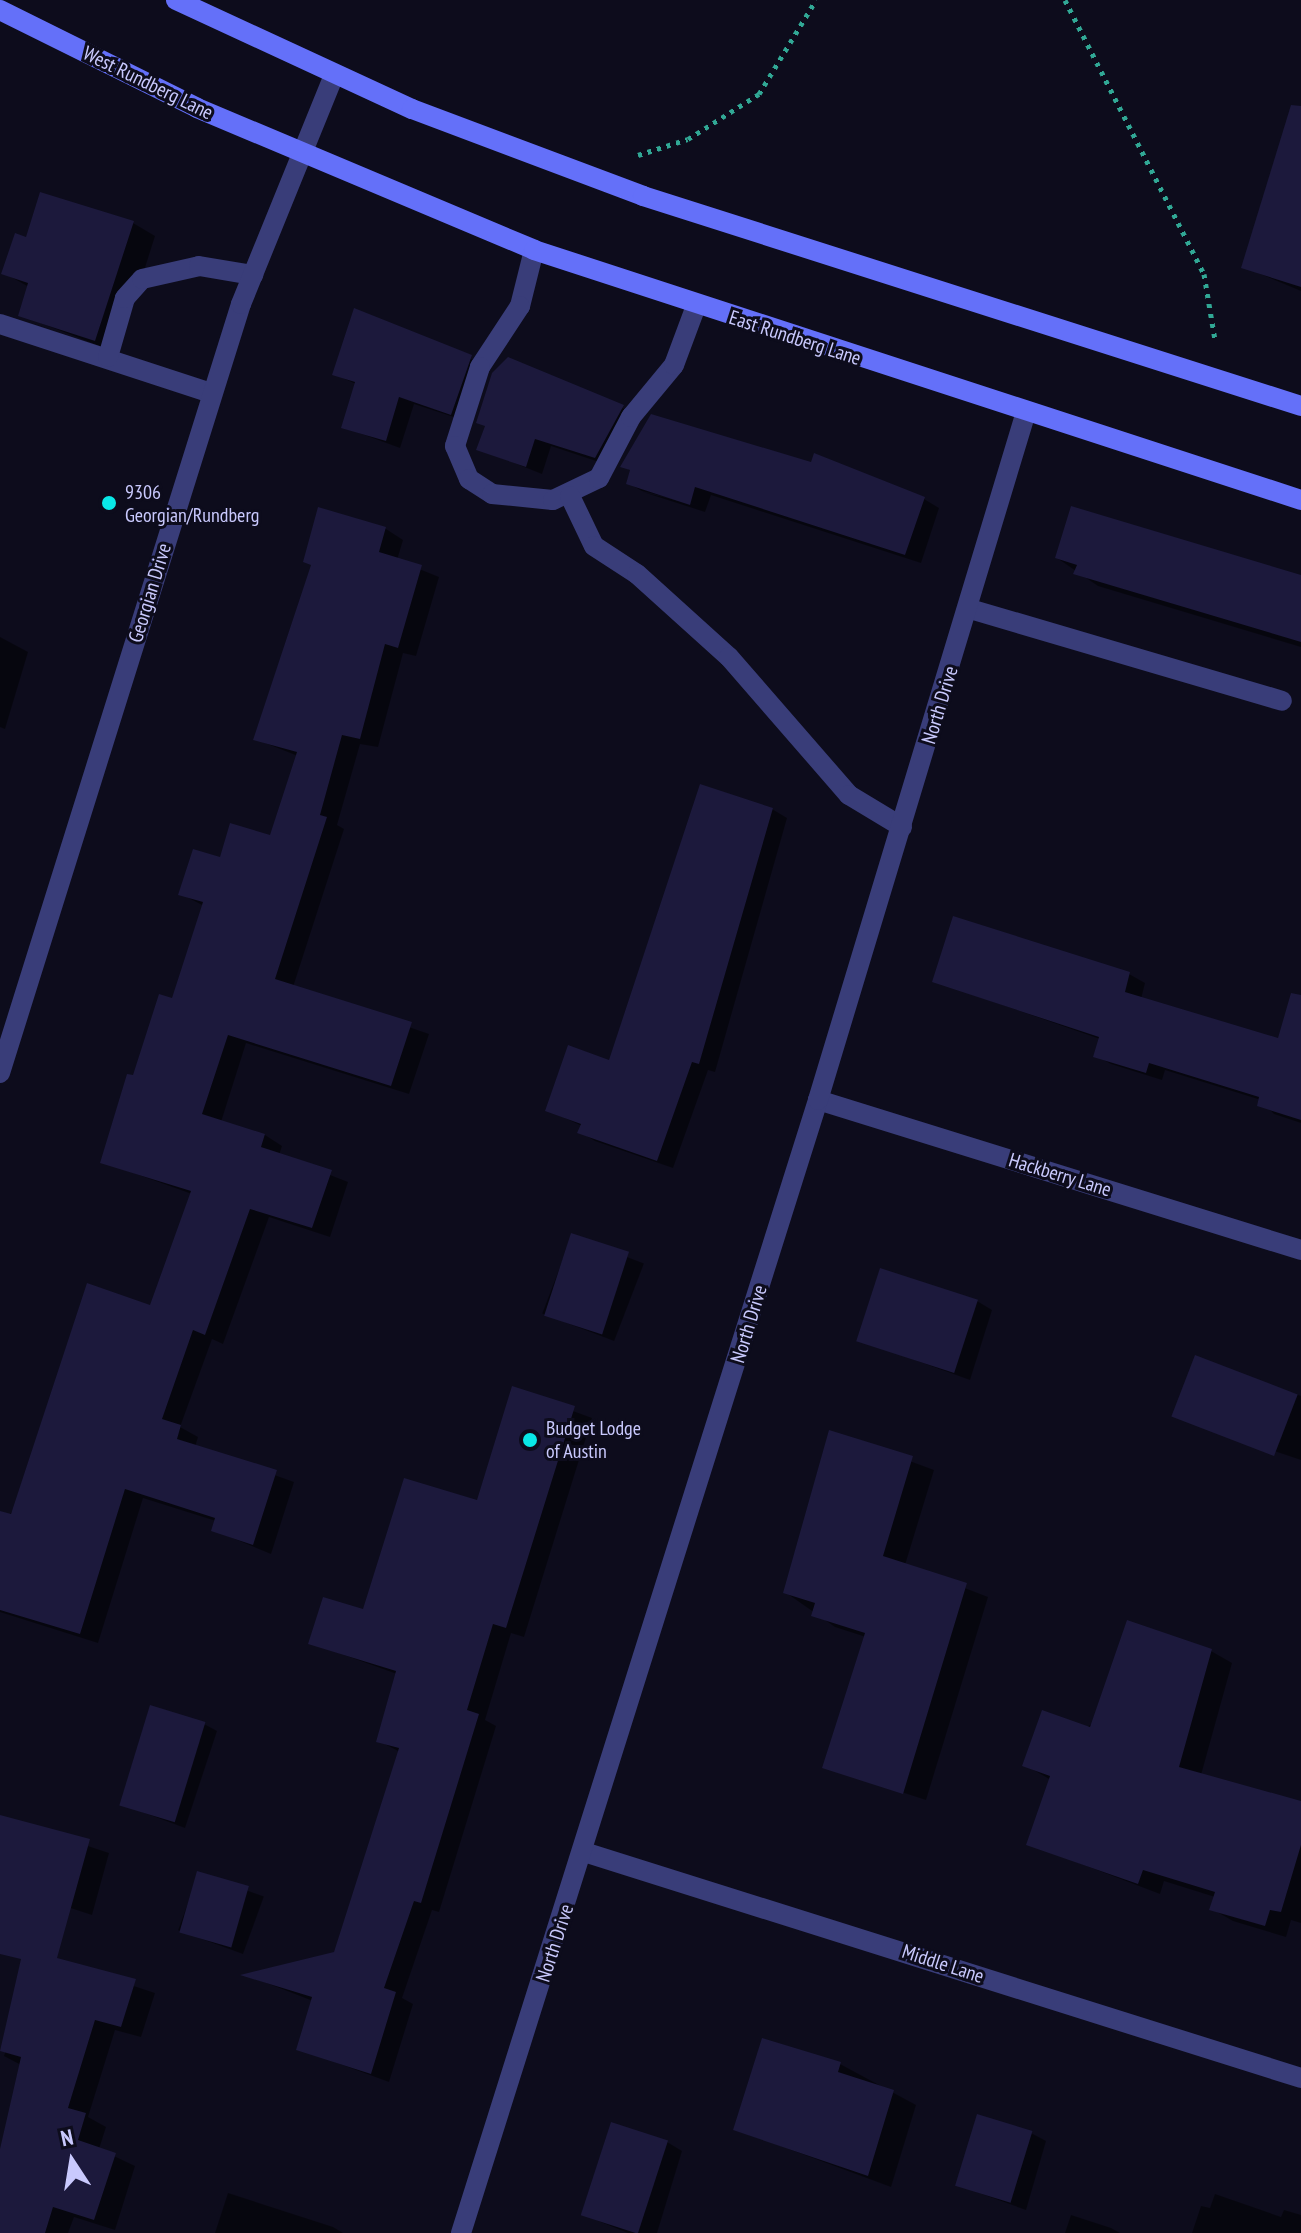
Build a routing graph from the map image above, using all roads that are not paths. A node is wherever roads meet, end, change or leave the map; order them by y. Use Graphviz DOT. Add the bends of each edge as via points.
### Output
graph roads {
  1 [pos="176,0"];
  2 [pos="1,16"];
  3 [pos="334,75"];
  4 [pos="299,149"];
  5 [pos="534,250"];
  6 [pos="253,275"];
  7 [pos="696,306"];
  8 [pos="0,324"];
  9 [pos="108,357"];
  10 [pos="211,393"];
  11 [pos="1301,406"];
  12 [pos="1026,412"];
  13 [pos="570,496"];
  14 [pos="1301,500"];
  15 [pos="970,609"];
  16 [pos="1282,701"];
  17 [pos="902,827"];
  18 [pos="0,1073"];
  19 [pos="818,1100"];
  20 [pos="1301,1250"];
  21 [pos="584,1852"];
  22 [pos="1301,2078"];
  23 [pos="461,2233"];
  1 -- 3 [label="main road"];
  2 -- 4 [label="main road, West Rundberg Lane" via="197,108"];
  3 -- 4 [label="street, Georgian Drive"];
  3 -- 11 [label="main road" via="746,233"];
  4 -- 5 [label="main road, East Rundberg Lane"];
  4 -- 6 [label="street, Georgian Drive"];
  5 -- 7 [label="main road, East Rundberg Lane"];
  5 -- 13 [label="street" via="520,306 480,367 455,446 458,462 483,491 530,500"];
  6 -- 9 [label="street" via="199,266 142,279 125,298"];
  6 -- 10 [label="street, Georgian Drive"];
  7 -- 12 [label="main road, East Rundberg Lane"];
  7 -- 13 [label="street" via="683,349 631,417 613,461"];
  8 -- 9 [label="street"];
  9 -- 10 [label="street"];
  10 -- 18 [label="street, Georgian Drive"];
  12 -- 14 [label="main road, East Rundberg Lane"];
  12 -- 15 [label="street, North Drive"];
  13 -- 17 [label="street" via="594,546 637,574 729,657 849,795"];
  15 -- 16 [label="street"];
  15 -- 17 [label="street, North Drive"];
  17 -- 19 [label="street, North Drive"];
  19 -- 20 [label="street, Hackberry Lane"];
  19 -- 21 [label="street, North Drive"];
  21 -- 22 [label="street, Middle Lane"];
  21 -- 23 [label="street, North Drive"];
}
